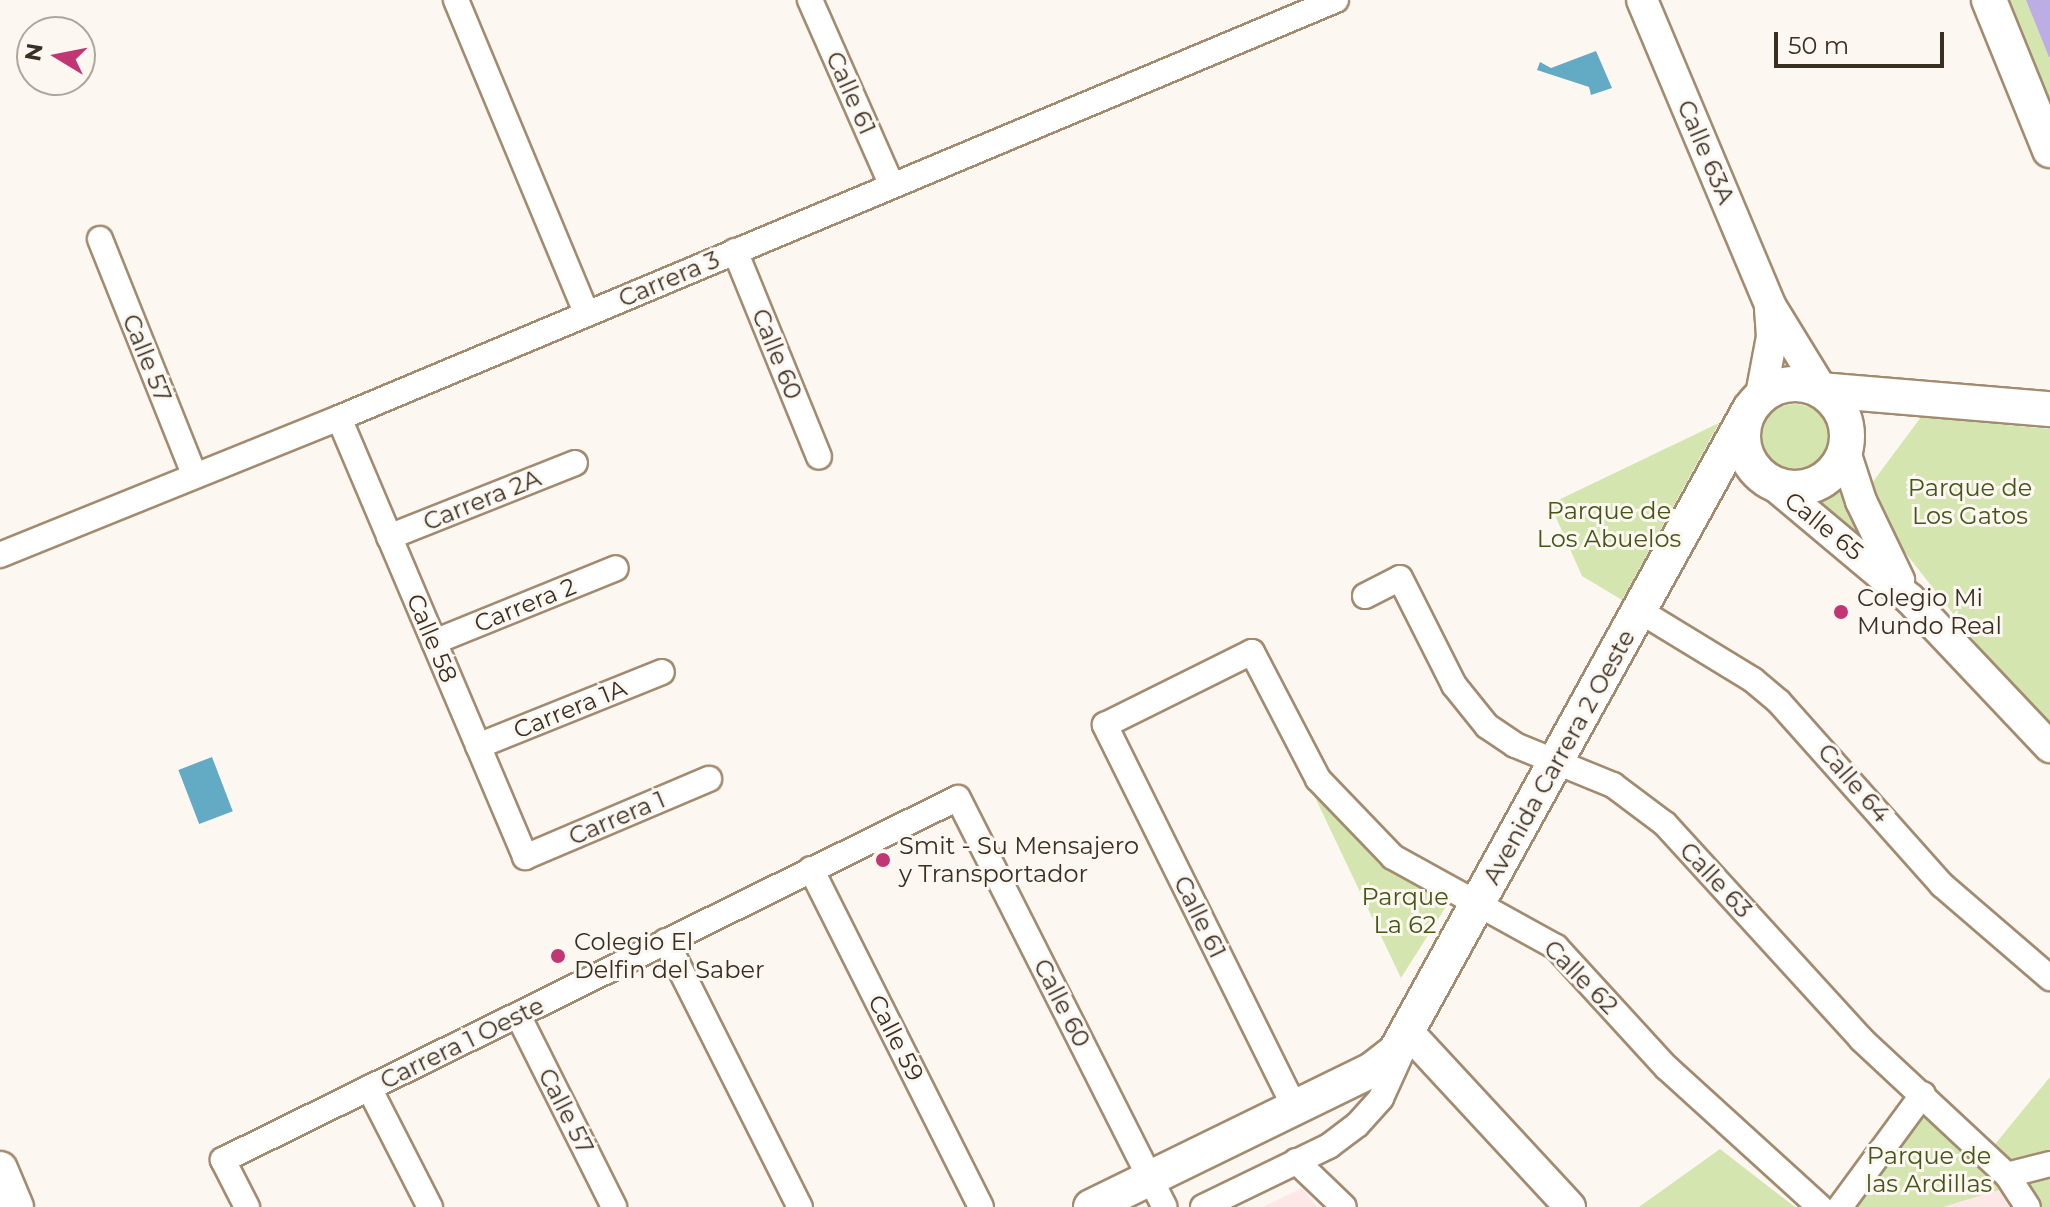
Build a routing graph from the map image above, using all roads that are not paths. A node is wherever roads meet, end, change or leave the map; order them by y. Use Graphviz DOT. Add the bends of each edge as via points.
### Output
graph roads {
  1 [pos="456,0"];
  2 [pos="810,0"];
  3 [pos="1336,0"];
  4 [pos="1642,0"];
  5 [pos="1989,0"];
  6 [pos="1279,11"];
  7 [pos="2050,150"];
  8 [pos="892,186"];
  9 [pos="100,239"];
  10 [pos="735,251"];
  11 [pos="1770,305"];
  12 [pos="587,314"];
  13 [pos="1822,390"];
  14 [pos="1917,398"];
  15 [pos="1756,402"];
  16 [pos="2050,409"];
  17 [pos="339,418"];
  18 [pos="1847,443"];
  19 [pos="819,457"];
  20 [pos="575,463"];
  21 [pos="195,476"];
  22 [pos="1766,480"];
  23 [pos="1710,482"];
  24 [pos="389,537"];
  25 [pos="0,555"];
  26 [pos="616,568"];
  27 [pos="1365,596"];
  28 [pos="1910,599"];
  29 [pos="1640,611"];
  30 [pos="434,642"];
  31 [pos="1252,652"];
  32 [pos="662,672"];
  33 [pos="478,746"];
  34 [pos="2050,747"];
  35 [pos="1557,761"];
  36 [pos="709,779"];
  37 [pos="958,798"];
  38 [pos="525,857"];
  39 [pos="811,869"];
  40 [pos="1480,903"];
  41 [pos="666,941"];
  42 [pos="2050,978"];
  43 [pos="518,1015"];
  44 [pos="1409,1033"];
  45 [pos="369,1088"];
  46 [pos="1923,1094"];
  47 [pos="1295,1108"];
  48 [pos="1296,1161"];
  49 [pos="2050,1164"];
  50 [pos="0,1169"];
  51 [pos="2007,1175"];
  52 [pos="1158,1193"];
  53 [pos="16,1207"];
  54 [pos="247,1207"];
  55 [pos="430,1207"];
  56 [pos="614,1207"];
  57 [pos="800,1207"];
  58 [pos="981,1207"];
  59 [pos="1091,1207"];
  60 [pos="1203,1207"];
  61 [pos="1344,1207"];
  62 [pos="1570,1207"];
  63 [pos="1820,1207"];
  64 [pos="1840,1207"];
  65 [pos="2028,1207"];
  1 -- 12 [label="street"];
  2 -- 8 [label="street, Calle 61"];
  3 -- 6 [label="street, Carrera 3"];
  4 -- 11 [label="street, Calle 63A"];
  5 -- 7 [label="main road"];
  6 -- 8 [label="street, Carrera 3"];
  8 -- 10 [label="street, Carrera 3"];
  9 -- 21 [label="street, Calle 57"];
  10 -- 12 [label="street, Carrera 3"];
  10 -- 19 [label="street, Calle 60"];
  11 -- 13 [label="street, Calle 63A"];
  11 -- 15 [label="street, Calle 63A" via="1772,337"];
  12 -- 17 [label="street, Carrera 3"];
  13 -- 14 [label="main road"];
  13 -- 15 [label="main road" via="1791,383"];
  13 -- 18 [label="main road" via="1845,417"];
  14 -- 16 [label="main road"];
  14 -- 18 [label="main road" via="1874,413"];
  15 -- 22 [label="main road" via="1743,443"];
  15 -- 23 [label="main road, Avenida Carrera 2 Oeste"];
  17 -- 21 [label="street, Carrera 3"];
  17 -- 24 [label="street, Calle 58"];
  18 -- 22 [label="main road" via="1837,468 1808,487"];
  18 -- 28 [label="street, Calle 65" via="1861,501"];
  20 -- 24 [label="street, Carrera 2A"];
  21 -- 25 [label="street, Carrera 3"];
  22 -- 23 [label="main road"];
  22 -- 28 [label="street, Calle 65"];
  23 -- 29 [label="main road, Avenida Carrera 2 Oeste"];
  24 -- 30 [label="street, Calle 58"];
  26 -- 30 [label="street, Carrera 2"];
  27 -- 35 [label="street, Calle 63" via="1400,578 1467,704 1515,745"];
  28 -- 34 [label="street, Calle 65"];
  29 -- 35 [label="main road, Avenida Carrera 2 Oeste"];
  29 -- 42 [label="street, Calle 64" via="1753,680 1779,702 1942,885"];
  30 -- 33 [label="street, Calle 58"];
  31 -- 40 [label="street, Calle 62" via="1318,779 1402,864"];
  31 -- 47 [label="street, Calle 61" via="1105,725"];
  32 -- 33 [label="street, Carrera 1A"];
  33 -- 38 [label="street, Calle 58"];
  35 -- 40 [label="main road, Avenida Carrera 2 Oeste"];
  35 -- 46 [label="street, Calle 63" via="1613,785 1665,824 1861,1039"];
  36 -- 38 [label="street, Carrera 1"];
  37 -- 39 [label="street, Carrera 1 Oeste"];
  37 -- 52 [label="street, Calle 60"];
  39 -- 41 [label="street, Carrera 1 Oeste"];
  39 -- 58 [label="street, Calle 59"];
  40 -- 44 [label="main road, Avenida Carrera 2 Oeste"];
  40 -- 63 [label="street, Calle 62" via="1556,947 1666,1067"];
  41 -- 43 [label="street, Carrera 1 Oeste"];
  41 -- 57 [label="street"];
  43 -- 45 [label="street, Carrera 1 Oeste"];
  43 -- 56 [label="street, Calle 57"];
  44 -- 47 [label="main road, Avenida Carrera 2 Oeste" via="1383,1063"];
  44 -- 48 [label="street, Avenida Carrera 2 Oeste" via="1381,1098 1329,1146"];
  44 -- 62 [label="street"];
  45 -- 54 [label="street, Carrera 1 Oeste" via="223,1160"];
  45 -- 55 [label="street"];
  46 -- 51 [label="street, Calle 63"];
  46 -- 64 [label="street"];
  47 -- 52 [label="main road, Avenida Carrera 2 Oeste"];
  48 -- 60 [label="street, Avenida Carrera 2 Oeste"];
  48 -- 61 [label="street"];
  49 -- 51 [label="street"];
  50 -- 53 [label="main road"];
  51 -- 65 [label="street, Calle 63"];
  52 -- 59 [label="main road, Avenida Carrera 2 Oeste"];
}
